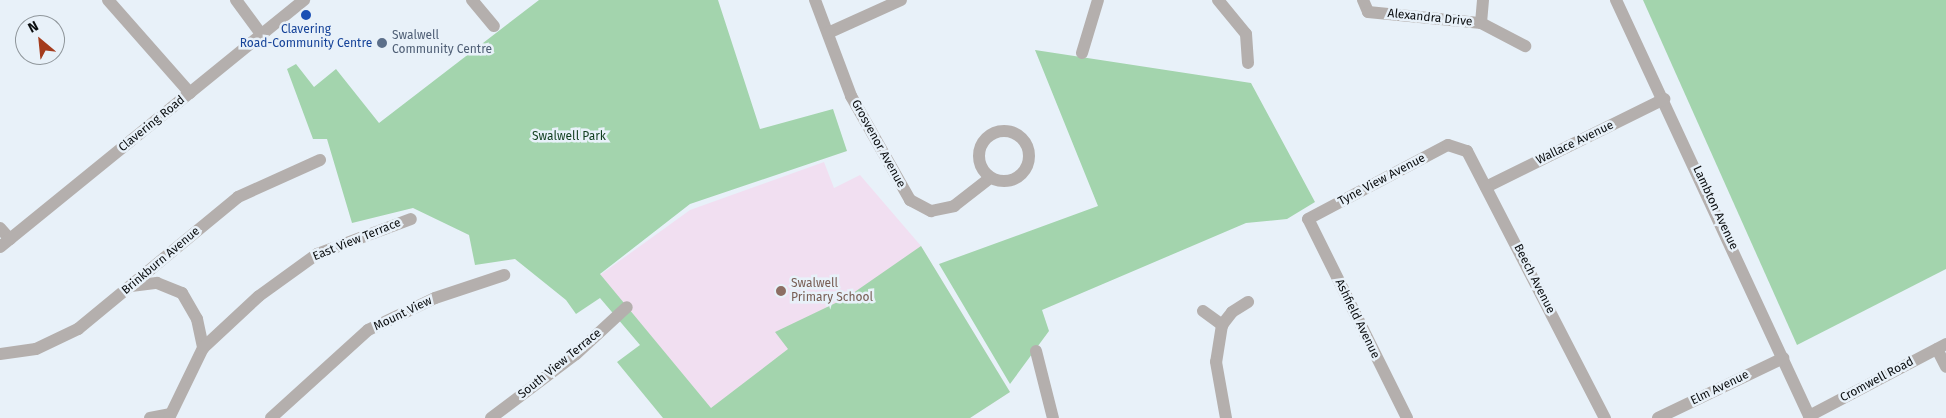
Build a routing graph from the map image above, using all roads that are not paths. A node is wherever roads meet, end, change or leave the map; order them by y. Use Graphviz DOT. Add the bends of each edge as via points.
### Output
graph roads {
  1 [pos="108,0"];
  2 [pos="236,0"];
  3 [pos="304,0"];
  4 [pos="472,0"];
  5 [pos="815,0"];
  6 [pos="901,0"];
  7 [pos="1098,0"];
  8 [pos="1218,0"];
  9 [pos="1362,0"];
  10 [pos="1483,0"];
  11 [pos="1616,0"];
  12 [pos="1481,23"];
  13 [pos="494,26"];
  14 [pos="828,33"];
  15 [pos="261,34"];
  16 [pos="1525,46"];
  17 [pos="1082,53"];
  18 [pos="1248,63"];
  19 [pos="190,93"];
  20 [pos="1664,99"];
  21 [pos="1456,147"];
  22 [pos="320,160"];
  23 [pos="990,178"];
  24 [pos="1486,187"];
  25 [pos="411,219"];
  26 [pos="1308,219"];
  27 [pos="0,228"];
  28 [pos="5,243"];
  29 [pos="504,275"];
  30 [pos="130,286"];
  31 [pos="1248,302"];
  32 [pos="627,307"];
  33 [pos="1203,311"];
  34 [pos="1222,325"];
  35 [pos="1941,346"];
  36 [pos="203,348"];
  37 [pos="1036,351"];
  38 [pos="0,354"];
  39 [pos="1783,358"];
  40 [pos="1946,367"];
  41 [pos="170,416"];
  42 [pos="1809,417"];
  43 [pos="150,418"];
  44 [pos="271,418"];
  45 [pos="491,418"];
  46 [pos="1053,418"];
  47 [pos="1226,418"];
  48 [pos="1407,418"];
  49 [pos="1606,418"];
  50 [pos="1658,418"];
  1 -- 19 [label="street"];
  2 -- 15 [label="street"];
  3 -- 15 [label="street, Clavering Road"];
  4 -- 13 [label="street"];
  5 -- 14 [label="street, Grosvenor Avenue"];
  6 -- 14 [label="street"];
  7 -- 17 [label="street"];
  8 -- 18 [label="street" via="1246,34"];
  9 -- 12 [label="street, Alexandra Drive" via="1368,12"];
  10 -- 12 [label="street, Alexandra Drive"];
  11 -- 20 [label="street, Lambton Avenue"];
  12 -- 16 [label="street"];
  14 -- 23 [label="street, Grosvenor Avenue" via="851,96 910,200 931,211 954,206"];
  15 -- 19 [label="street, Clavering Road"];
  19 -- 28 [label="street, Clavering Road"];
  20 -- 24 [label="street, Wallace Avenue"];
  20 -- 39 [label="street, Lambton Avenue"];
  21 -- 24 [label="street, Beech Avenue" via="1467,151"];
  21 -- 26 [label="street, Tyne View Avenue" via="1448,145"];
  22 -- 30 [label="street, Brinkburn Avenue" via="238,197"];
  23 -- 23 [label="street" via="981,168 978,155 982,142 992,133 1005,130 1018,134 1028,150 1026,170 1016,179 1003,182"];
  24 -- 49 [label="street, Beech Avenue"];
  25 -- 36 [label="street, East View Terrace" via="317,254 259,296"];
  26 -- 48 [label="street, Ashfield Avenue"];
  27 -- 28 [label="street"];
  29 -- 44 [label="street, Mount View" via="436,298 368,330"];
  30 -- 36 [label="street" via="157,283 182,293 197,319"];
  30 -- 38 [label="street, Brinkburn Avenue" via="78,329 36,350"];
  31 -- 34 [label="street" via="1232,312"];
  32 -- 45 [label="street, South View Terrace" via="576,354"];
  33 -- 34 [label="street"];
  34 -- 47 [label="street" via="1216,362"];
  35 -- 40 [label="street"];
  35 -- 42 [label="street, Cromwell Road"];
  36 -- 41 [label="street, East View Terrace"];
  37 -- 46 [label="street"];
  39 -- 42 [label="street, Lambton Avenue"];
  39 -- 50 [label="street, Elm Avenue"];
  41 -- 43 [label="street"];
}
